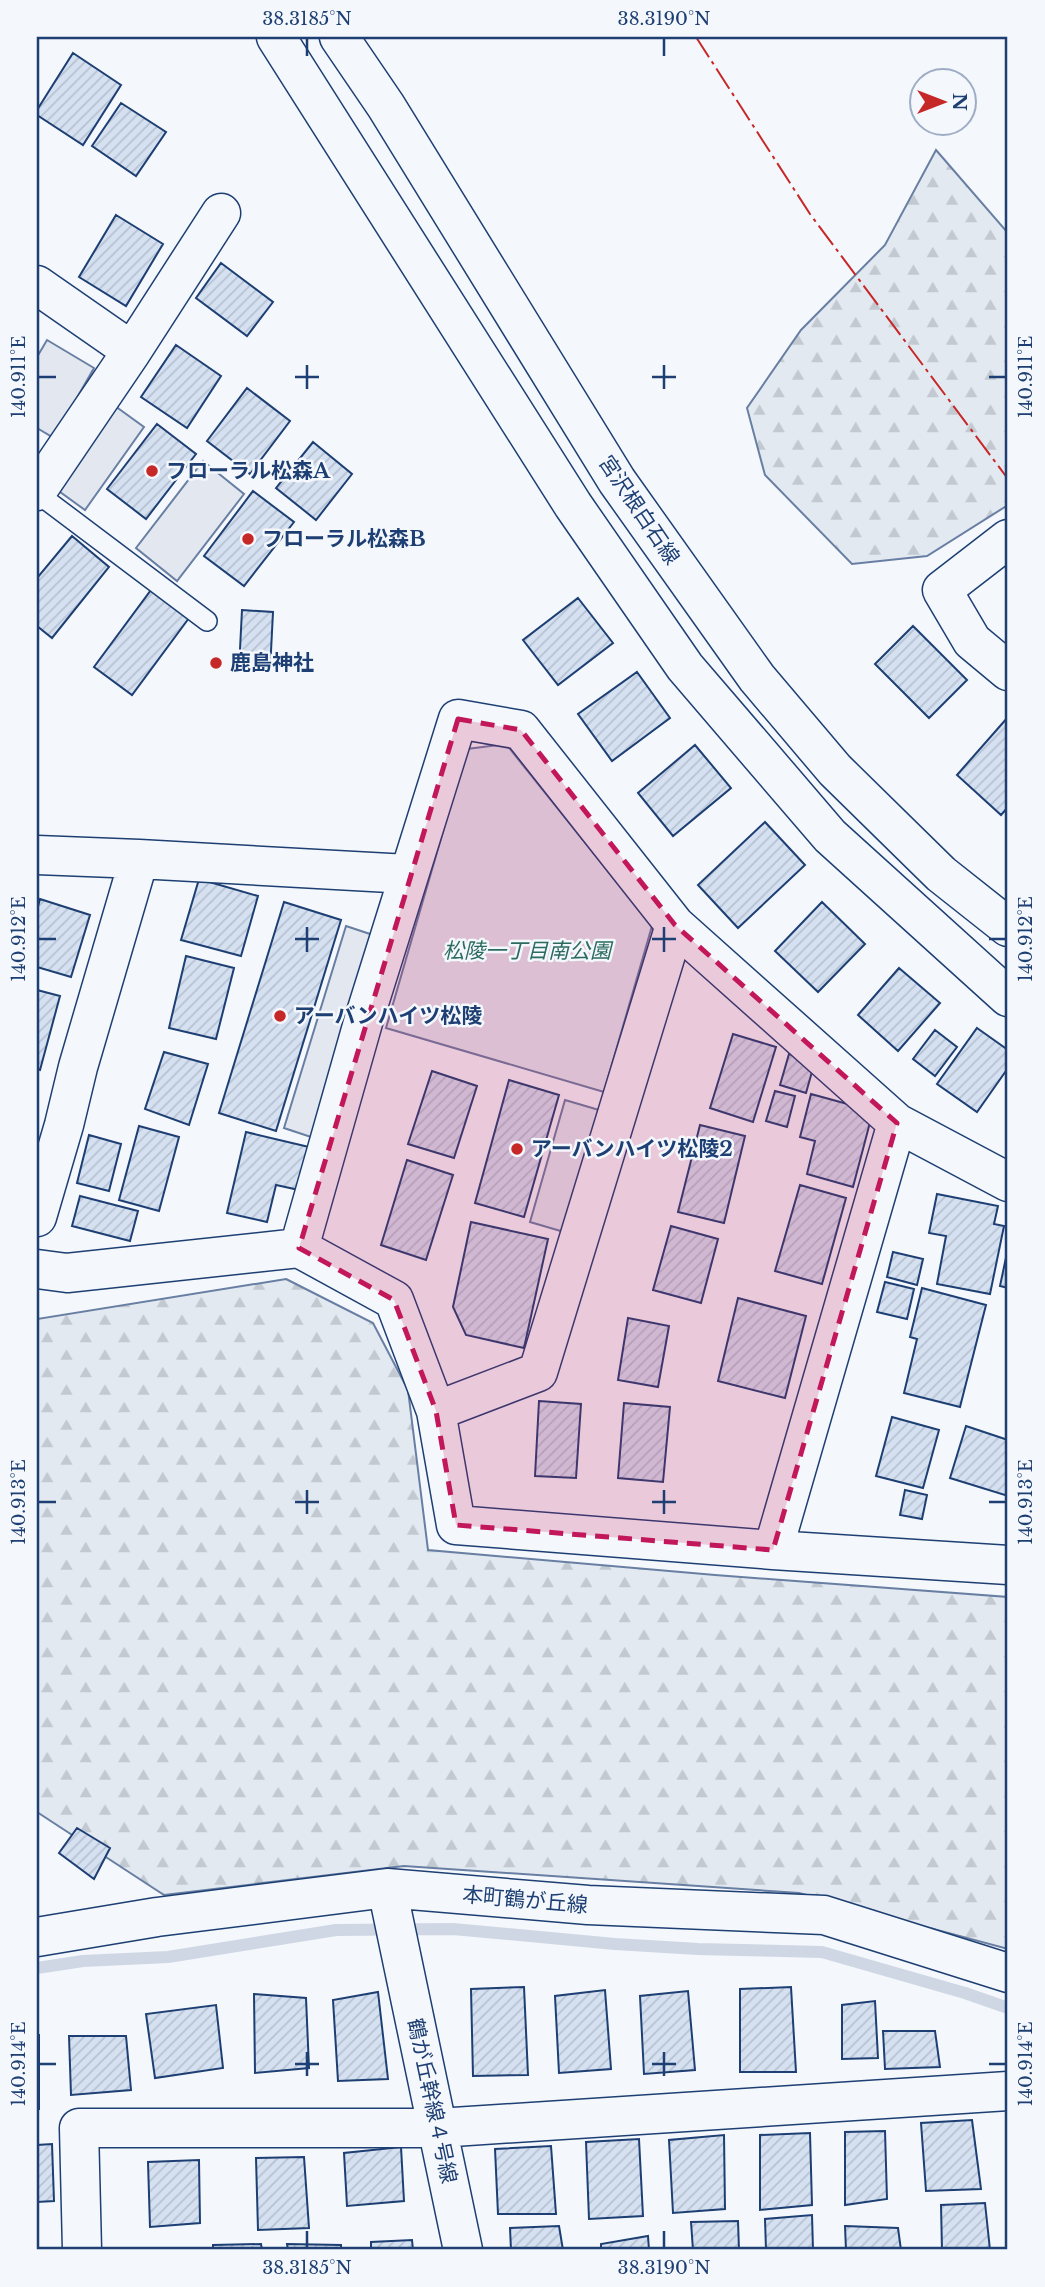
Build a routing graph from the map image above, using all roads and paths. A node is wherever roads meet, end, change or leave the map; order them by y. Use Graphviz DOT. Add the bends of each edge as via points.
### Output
graph roads {
  1 [pos="276,37"];
  2 [pos="339,37"];
  3 [pos="221,213"];
  4 [pos="37,285"];
  5 [pos="132,351"];
  6 [pos="37,492"];
  7 [pos="1008,539"];
  8 [pos="207,621"];
  9 [pos="1008,671"];
  10 [pos="37,855"];
  11 [pos="139,859"];
  12 [pos="408,874"];
  13 [pos="676,925"];
  14 [pos="1008,927"];
  15 [pos="1008,997"];
  16 [pos="898,1123"];
  17 [pos="1008,1182"];
  18 [pos="37,1217"];
  19 [pos="299,1248"];
  20 [pos="37,1269"];
  21 [pos="436,1411"];
  22 [pos="773,1550"];
  23 [pos="1008,1565"];
  24 [pos="389,1899"];
  25 [pos="37,1937"];
  26 [pos="1008,1973"];
  27 [pos="1008,2091"];
  28 [pos="438,2128"];
  29 [pos="82,2250"];
  30 [pos="463,2250"];
  1 -- 15 [label="street" via="573,505 685,667 830,836"];
  2 -- 14 [label="street, 宮沢根白石線" via="617,481 757,678 855,789 941,874"];
  3 -- 5 [label="street"];
  4 -- 5 [label="street"];
  5 -- 6 [label="street"];
  6 -- 8 [label="lane"];
  7 -- 9 [label="street" via="942,590 972,641"];
  10 -- 11 [label="street"];
  11 -- 12 [label="street"];
  11 -- 18 [label="street"];
  12 -- 13 [label="street" via="458,719 521,730"];
  12 -- 19 [label="street"];
  13 -- 16 [label="street"];
  13 -- 21 [label="street" via="538,1372"];
  16 -- 17 [label="street"];
  16 -- 22 [label="street"];
  19 -- 20 [label="street" via="67,1273"];
  19 -- 21 [label="street" via="394,1300"];
  21 -- 22 [label="street" via="456,1525"];
  22 -- 23 [label="street"];
  24 -- 25 [label="street, 本町鶴が丘線" via="157,1917"];
  24 -- 26 [label="street, 本町鶴が丘線" via="824,1915"];
  24 -- 28 [label="street, 鶴が丘幹線４号線"];
  27 -- 28 [label="street"];
  28 -- 29 [label="street" via="79,2128"];
  28 -- 30 [label="street, 鶴が丘幹線４号線"];
}
